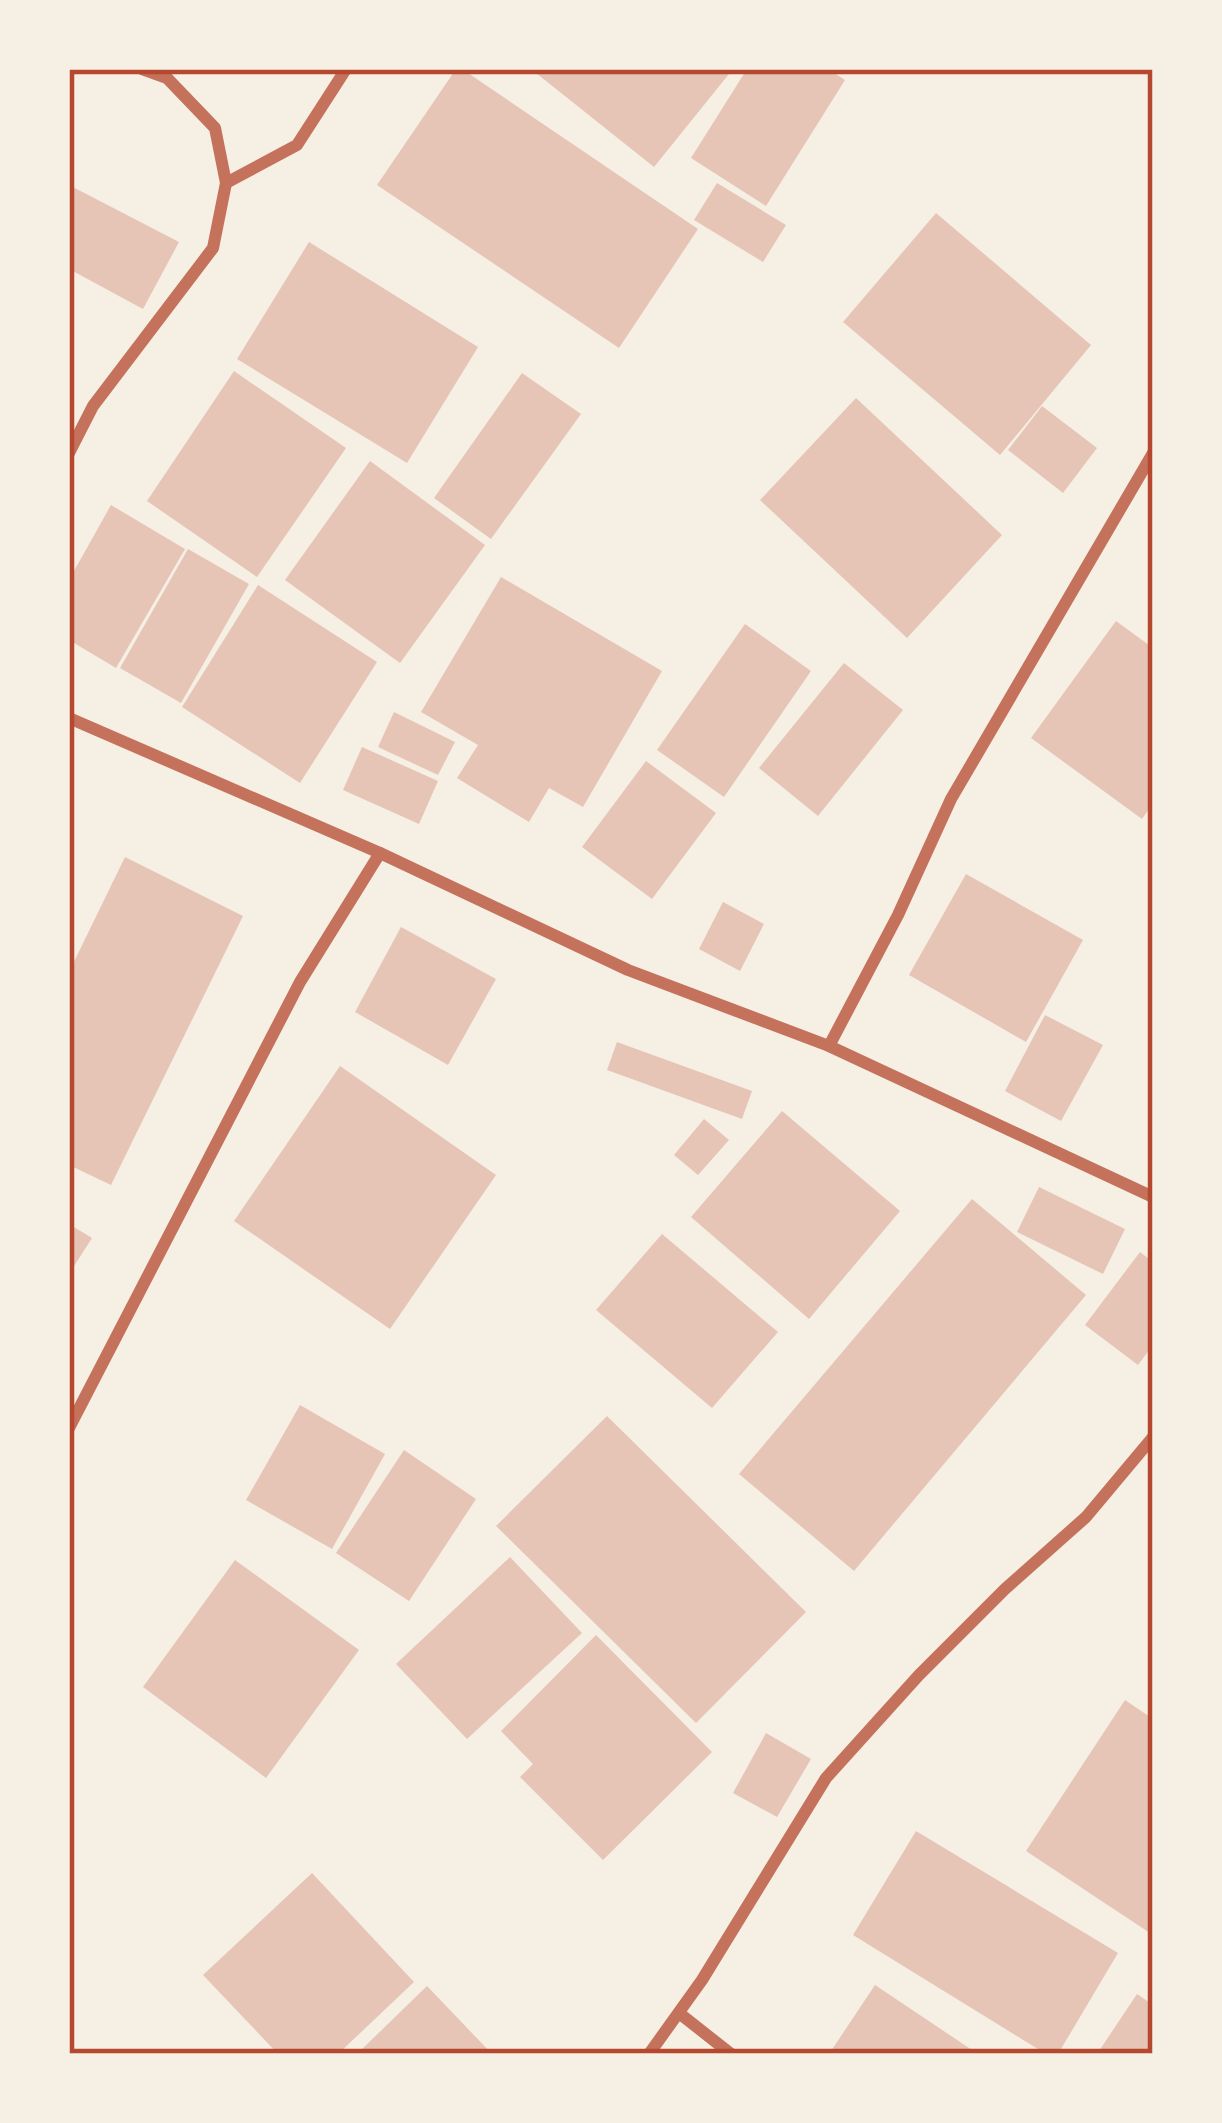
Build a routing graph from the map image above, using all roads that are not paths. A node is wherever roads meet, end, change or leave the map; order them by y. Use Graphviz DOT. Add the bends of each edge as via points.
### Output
graph roads {
  1 [pos="142,69"];
  2 [pos="346,69"];
  3 [pos="226,183"];
  4 [pos="69,453"];
  5 [pos="1153,453"];
  6 [pos="69,718"];
  7 [pos="380,853"];
  8 [pos="829,1046"];
  9 [pos="1153,1197"];
  10 [pos="69,1427"];
  11 [pos="1153,1437"];
  12 [pos="679,2013"];
  13 [pos="649,2054"];
  14 [pos="731,2054"];
  1 -- 3 [label="street" via="167,78 215,128"];
  2 -- 3 [label="street" via="297,145"];
  3 -- 4 [label="street" via="213,248 93,406"];
  5 -- 8 [label="street" via="952,799"];
  6 -- 7 [label="street"];
  7 -- 8 [label="street" via="628,970"];
  7 -- 10 [label="street" via="300,982"];
  8 -- 9 [label="street"];
  11 -- 12 [label="street" via="1086,1517 1005,1589 826,1778"];
  12 -- 13 [label="street"];
  12 -- 14 [label="street"];
}
